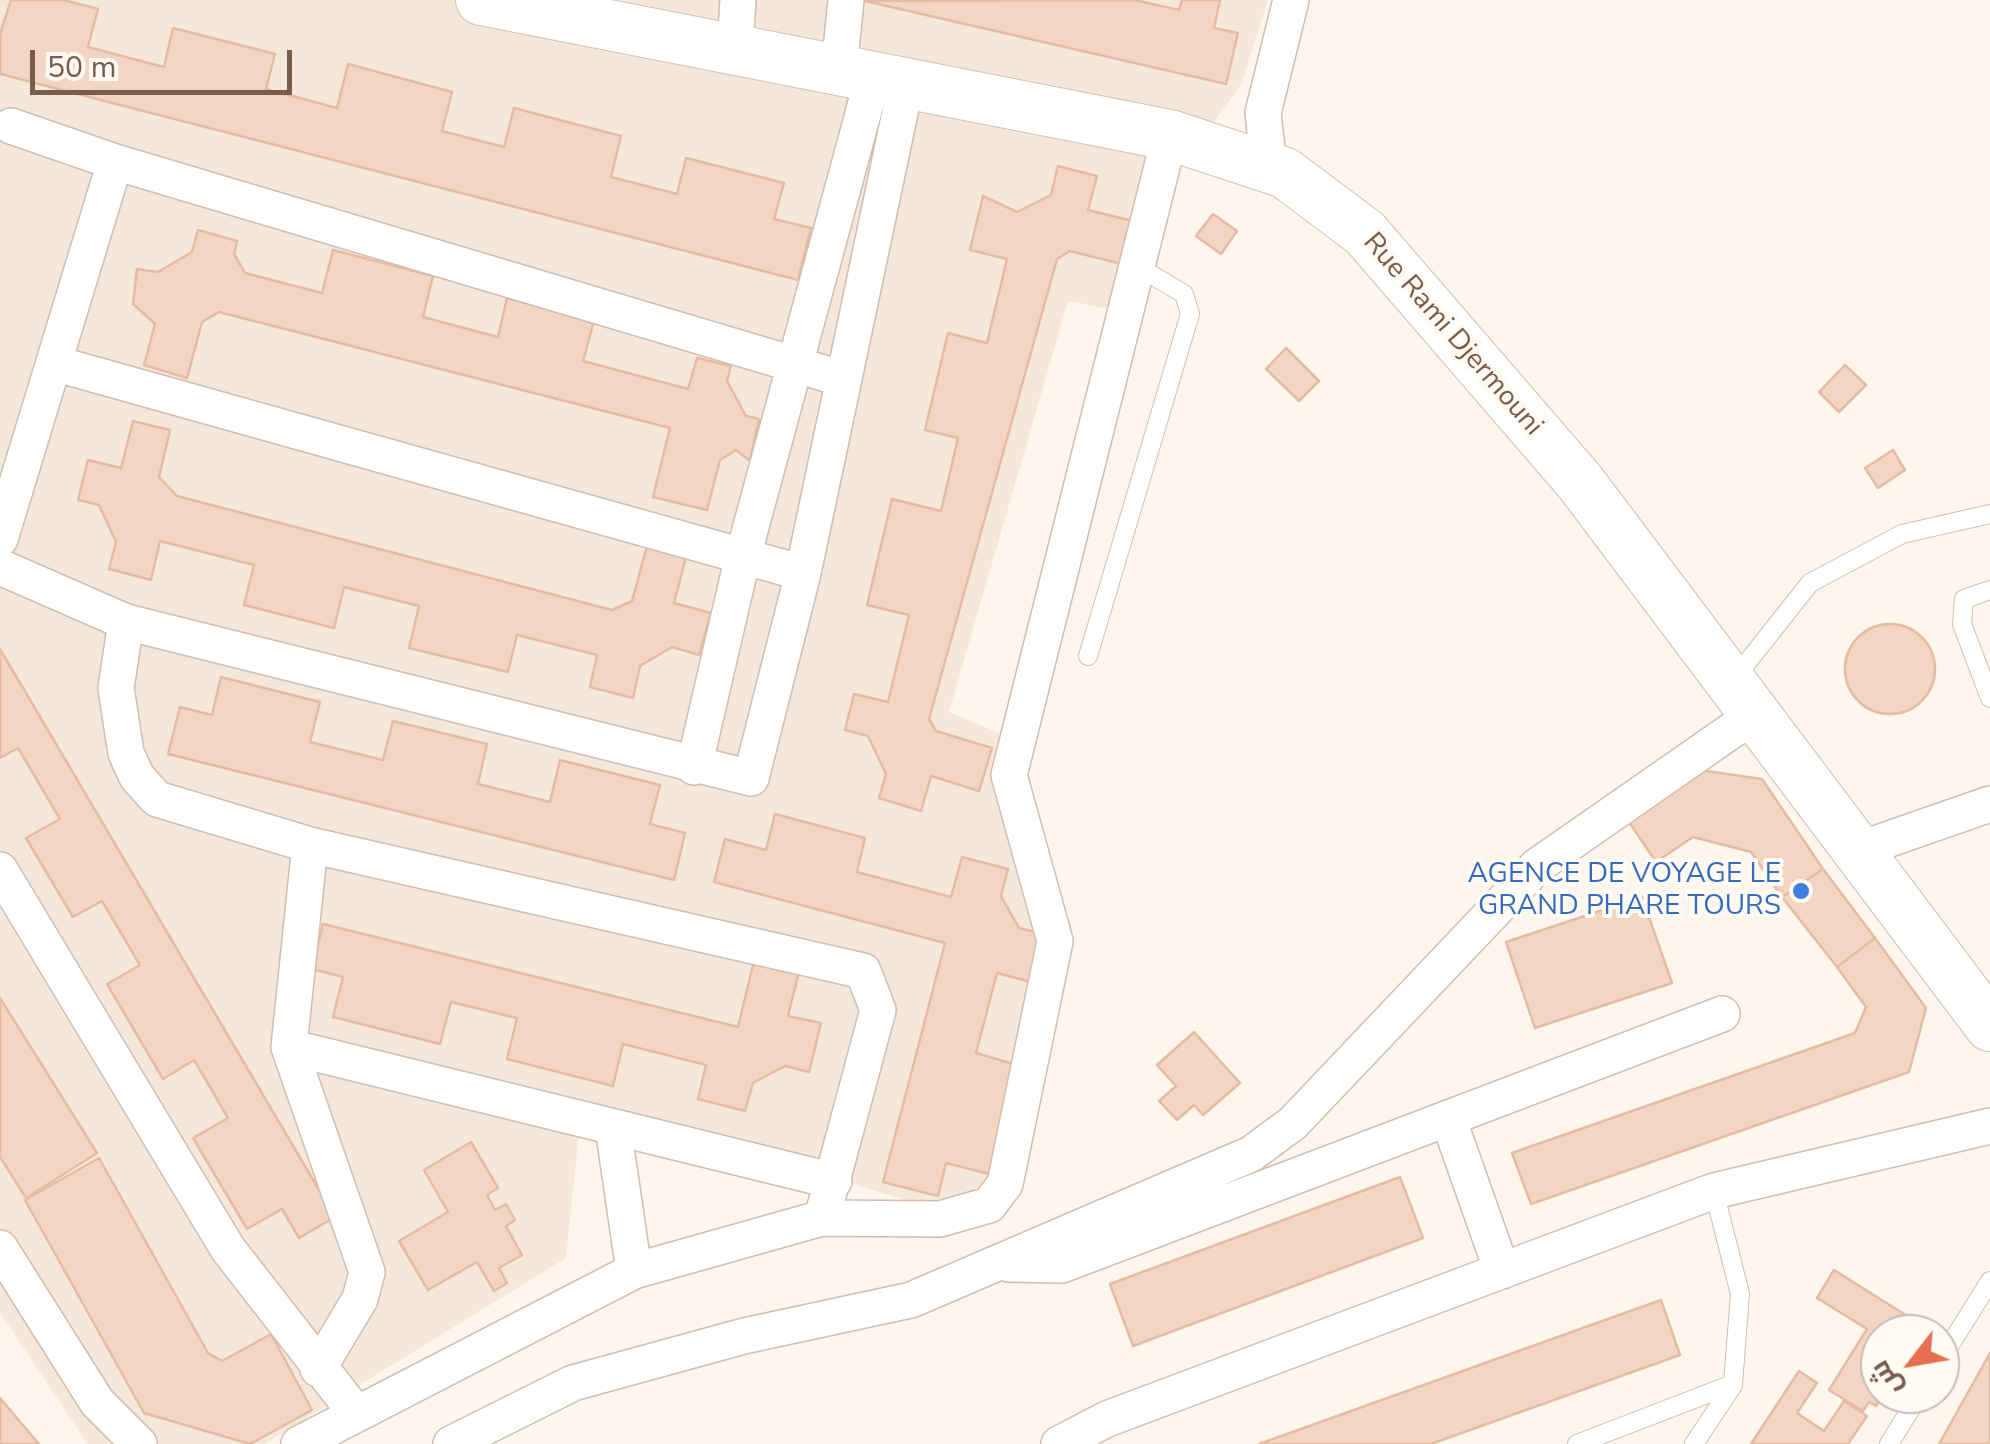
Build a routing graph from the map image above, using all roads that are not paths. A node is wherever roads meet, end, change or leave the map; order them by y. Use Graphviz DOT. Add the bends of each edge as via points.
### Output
graph roads {
  1 [pos="481,0"];
  2 [pos="846,0"];
  3 [pos="1291,0"];
  4 [pos="736,24"];
  5 [pos="873,77"];
  6 [pos="11,126"];
  7 [pos="1170,135"];
  8 [pos="115,162"];
  9 [pos="1270,168"];
  10 [pos="1137,266"];
  11 [pos="57,364"];
  12 [pos="798,366"];
  13 [pos="840,378"];
  14 [pos="1990,514"];
  15 [pos="0,538"];
  16 [pos="743,556"];
  17 [pos="0,566"];
  18 [pos="802,573"];
  19 [pos="1990,590"];
  20 [pos="126,622"];
  21 [pos="1088,656"];
  22 [pos="1990,698"];
  23 [pos="1742,699"];
  24 [pos="694,766"];
  25 [pos="1990,804"];
  26 [pos="310,845"];
  27 [pos="1855,851"];
  28 [pos="0,870"];
  29 [pos="1722,1014"];
  30 [pos="1990,1026"];
  31 [pos="289,1048"];
  32 [pos="1448,1118"];
  33 [pos="1990,1126"];
  34 [pos="613,1127"];
  35 [pos="834,1180"];
  36 [pos="1714,1191"];
  37 [pos="822,1218"];
  38 [pos="0,1248"];
  39 [pos="995,1264"];
  40 [pos="634,1271"];
  41 [pos="1502,1271"];
  42 [pos="1990,1281"];
  43 [pos="1960,1329"];
  44 [pos="318,1368"];
  45 [pos="1734,1384"];
  46 [pos="355,1412"];
  47 [pos="1907,1414"];
  48 [pos="1111,1432"];
  49 [pos="139,1444"];
  50 [pos="299,1444"];
  51 [pos="451,1444"];
  52 [pos="1059,1444"];
  53 [pos="1577,1444"];
  54 [pos="1694,1444"];
  55 [pos="1888,1444"];
  1 -- 4 [label="main road, Rue Rami Djermouni"];
  2 -- 5 [label="street"];
  3 -- 9 [label="street" via="1263,113"];
  4 -- 5 [label="main road, Rue Rami Djermouni"];
  5 -- 7 [label="main road, Rue Rami Djermouni"];
  5 -- 12 [label="street"];
  5 -- 13 [label="street"];
  6 -- 8 [label="street"];
  7 -- 9 [label="main road, Rue Rami Djermouni"];
  7 -- 10 [label="street"];
  8 -- 11 [label="street"];
  8 -- 12 [label="street"];
  9 -- 23 [label="main road, Rue Rami Djermouni" via="1365,232 1580,482"];
  10 -- 21 [label="lane" via="1184,294 1190,314"];
  10 -- 37 [label="street" via="1009,775 1055,941 1004,1184 988,1205 940,1219"];
  11 -- 15 [label="street"];
  11 -- 16 [label="street"];
  12 -- 13 [label="street"];
  12 -- 16 [label="street"];
  13 -- 18 [label="street"];
  14 -- 23 [label="lane" via="1902,534 1810,583"];
  16 -- 18 [label="street"];
  16 -- 24 [label="street"];
  17 -- 20 [label="street"];
  18 -- 24 [label="street" via="751,778"];
  19 -- 22 [label="lane" via="1964,599 1962,624"];
  20 -- 24 [label="street"];
  20 -- 26 [label="street" via="116,688 126,753 138,777 157,799"];
  23 -- 27 [label="main road, Rue Rami Djermouni"];
  23 -- 39 [label="street" via="1537,866 1293,1124 1250,1154"];
  25 -- 27 [label="street"];
  26 -- 31 [label="street"];
  26 -- 35 [label="street" via="864,971 878,1010"];
  27 -- 30 [label="main road, Rue Rami Djermouni"];
  28 -- 44 [label="street" via="228,1249"];
  29 -- 32 [label="street"];
  31 -- 34 [label="street"];
  31 -- 44 [label="street" via="367,1272 360,1299"];
  32 -- 39 [label="street" via="1062,1266"];
  32 -- 41 [label="street"];
  33 -- 36 [label="street"];
  34 -- 35 [label="street"];
  34 -- 40 [label="street"];
  35 -- 37 [label="street"];
  36 -- 41 [label="street"];
  36 -- 45 [label="lane" via="1740,1294"];
  37 -- 40 [label="street"];
  38 -- 49 [label="street" via="98,1402"];
  39 -- 51 [label="street" via="911,1300 573,1383"];
  40 -- 46 [label="street"];
  41 -- 48 [label="street"];
  42 -- 43 [label="lane"];
  44 -- 46 [label="street"];
  45 -- 53 [label="lane"];
  45 -- 54 [label="lane"];
  46 -- 50 [label="street"];
  47 -- 55 [label="lane"];
  48 -- 52 [label="street"];
}
